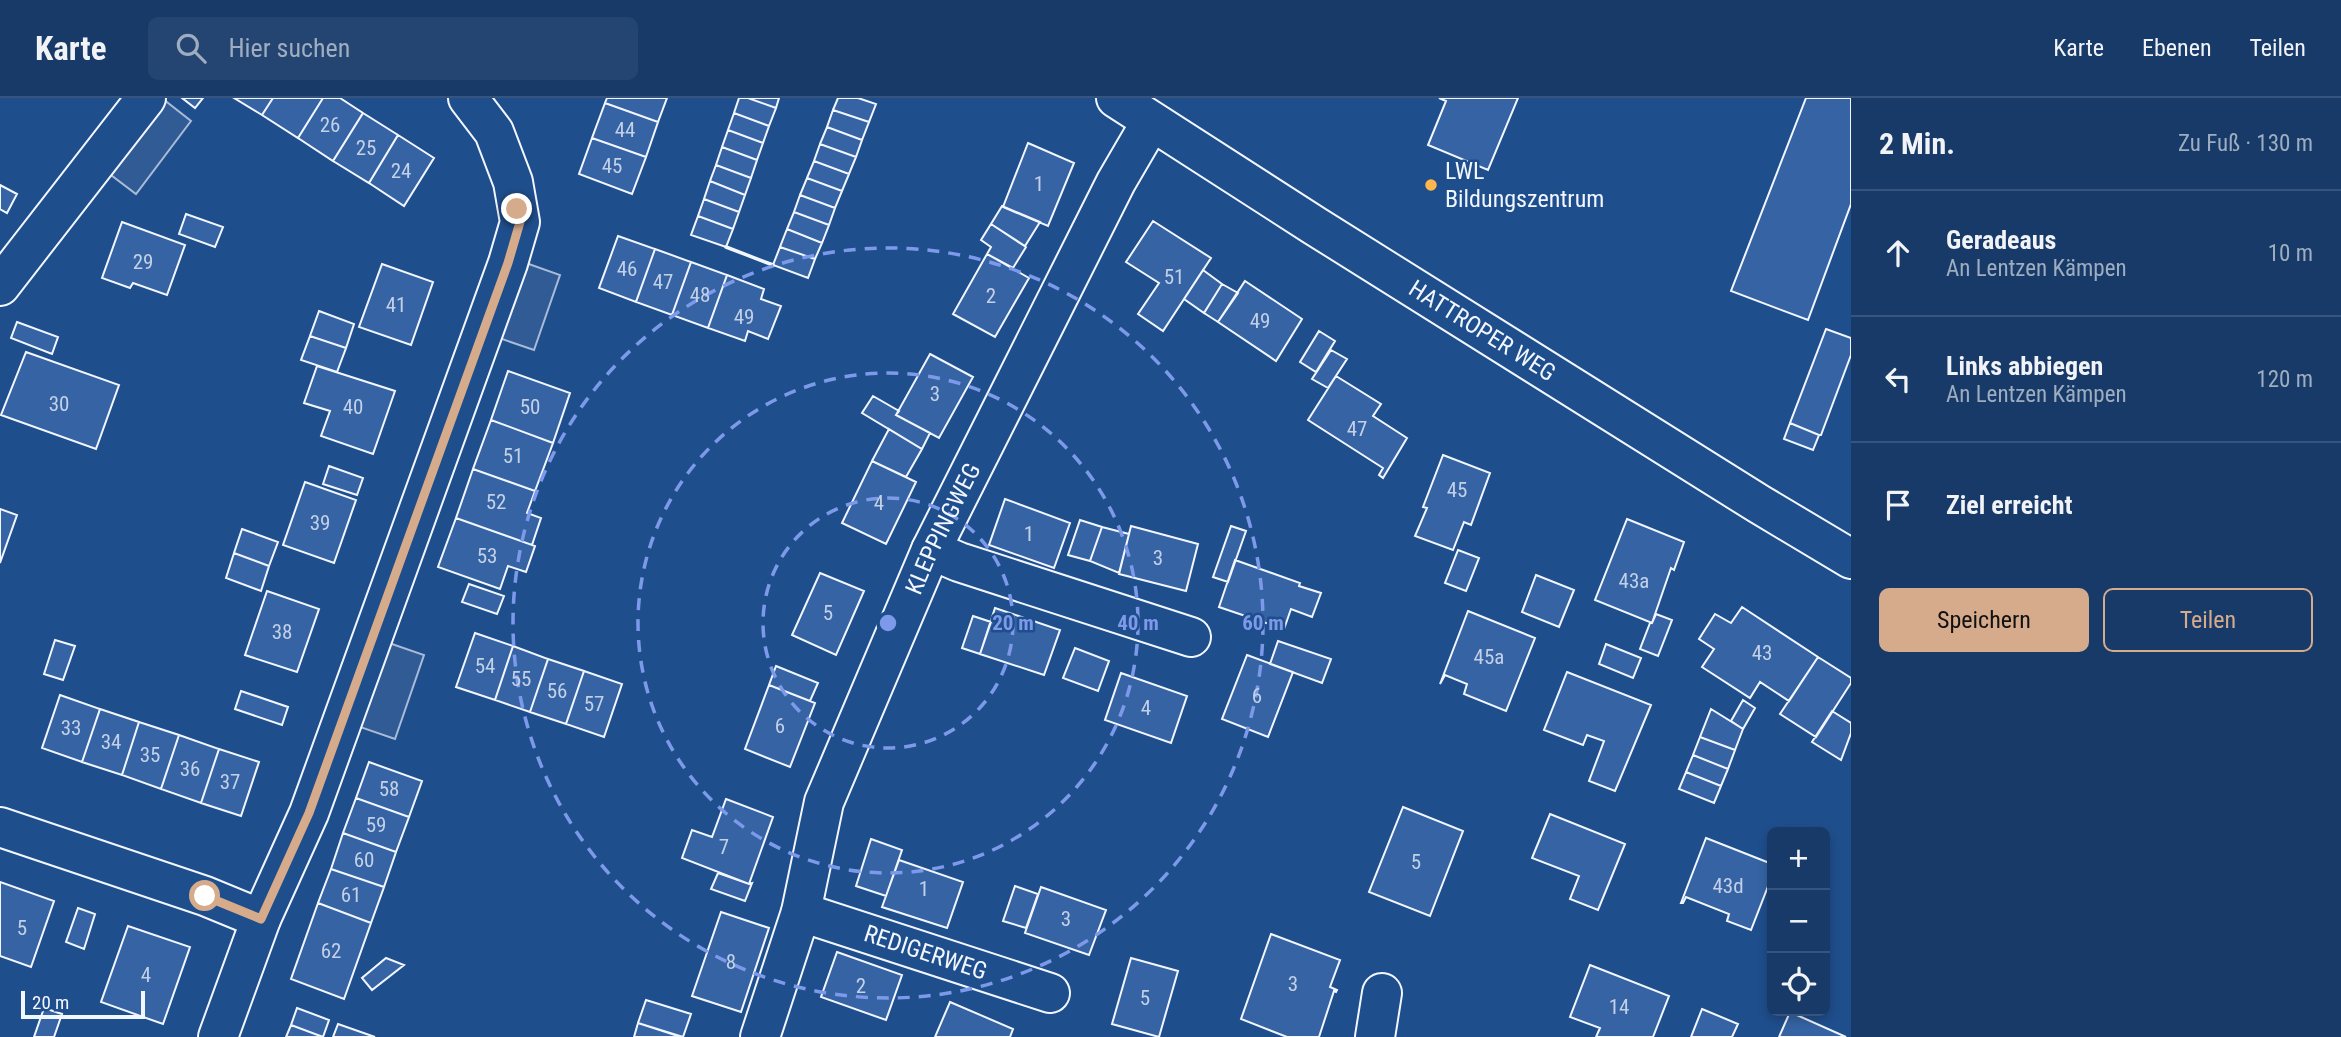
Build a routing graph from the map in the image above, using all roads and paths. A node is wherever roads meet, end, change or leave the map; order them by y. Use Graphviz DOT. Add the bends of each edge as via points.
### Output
graph roads {
  1 [pos="146,98"];
  2 [pos="468,98"];
  3 [pos="1116,98"];
  4 [pos="1151,122"];
  5 [pos="0,286"];
  6 [pos="931,550"];
  7 [pos="1851,559"];
  8 [pos="1191,636"];
  9 [pos="0,827"];
  10 [pos="801,912"];
  11 [pos="261,919"];
  12 [pos="1050,993"];
  13 [pos="1382,993"];
  14 [pos="218,1037"];
  15 [pos="760,1037"];
  16 [pos="1375,1037"];
  1 -- 5 [label="street"];
  2 -- 11 [label="street" via="494,132 513,182 520,222 309,813"];
  3 -- 4 [label="street, HATTROPER WEG"];
  4 -- 6 [label="street, KLEPPINGWEG" via="1116,182"];
  4 -- 7 [label="street, HATTROPER WEG"];
  6 -- 8 [label="street"];
  6 -- 10 [label="street, KLEPPINGWEG" via="824,802"];
  9 -- 11 [label="street"];
  10 -- 12 [label="street, REDIGERWEG"];
  10 -- 15 [label="street, KLEPPINGWEG"];
  11 -- 14 [label="street"];
  13 -- 16 [label="street"];
}
